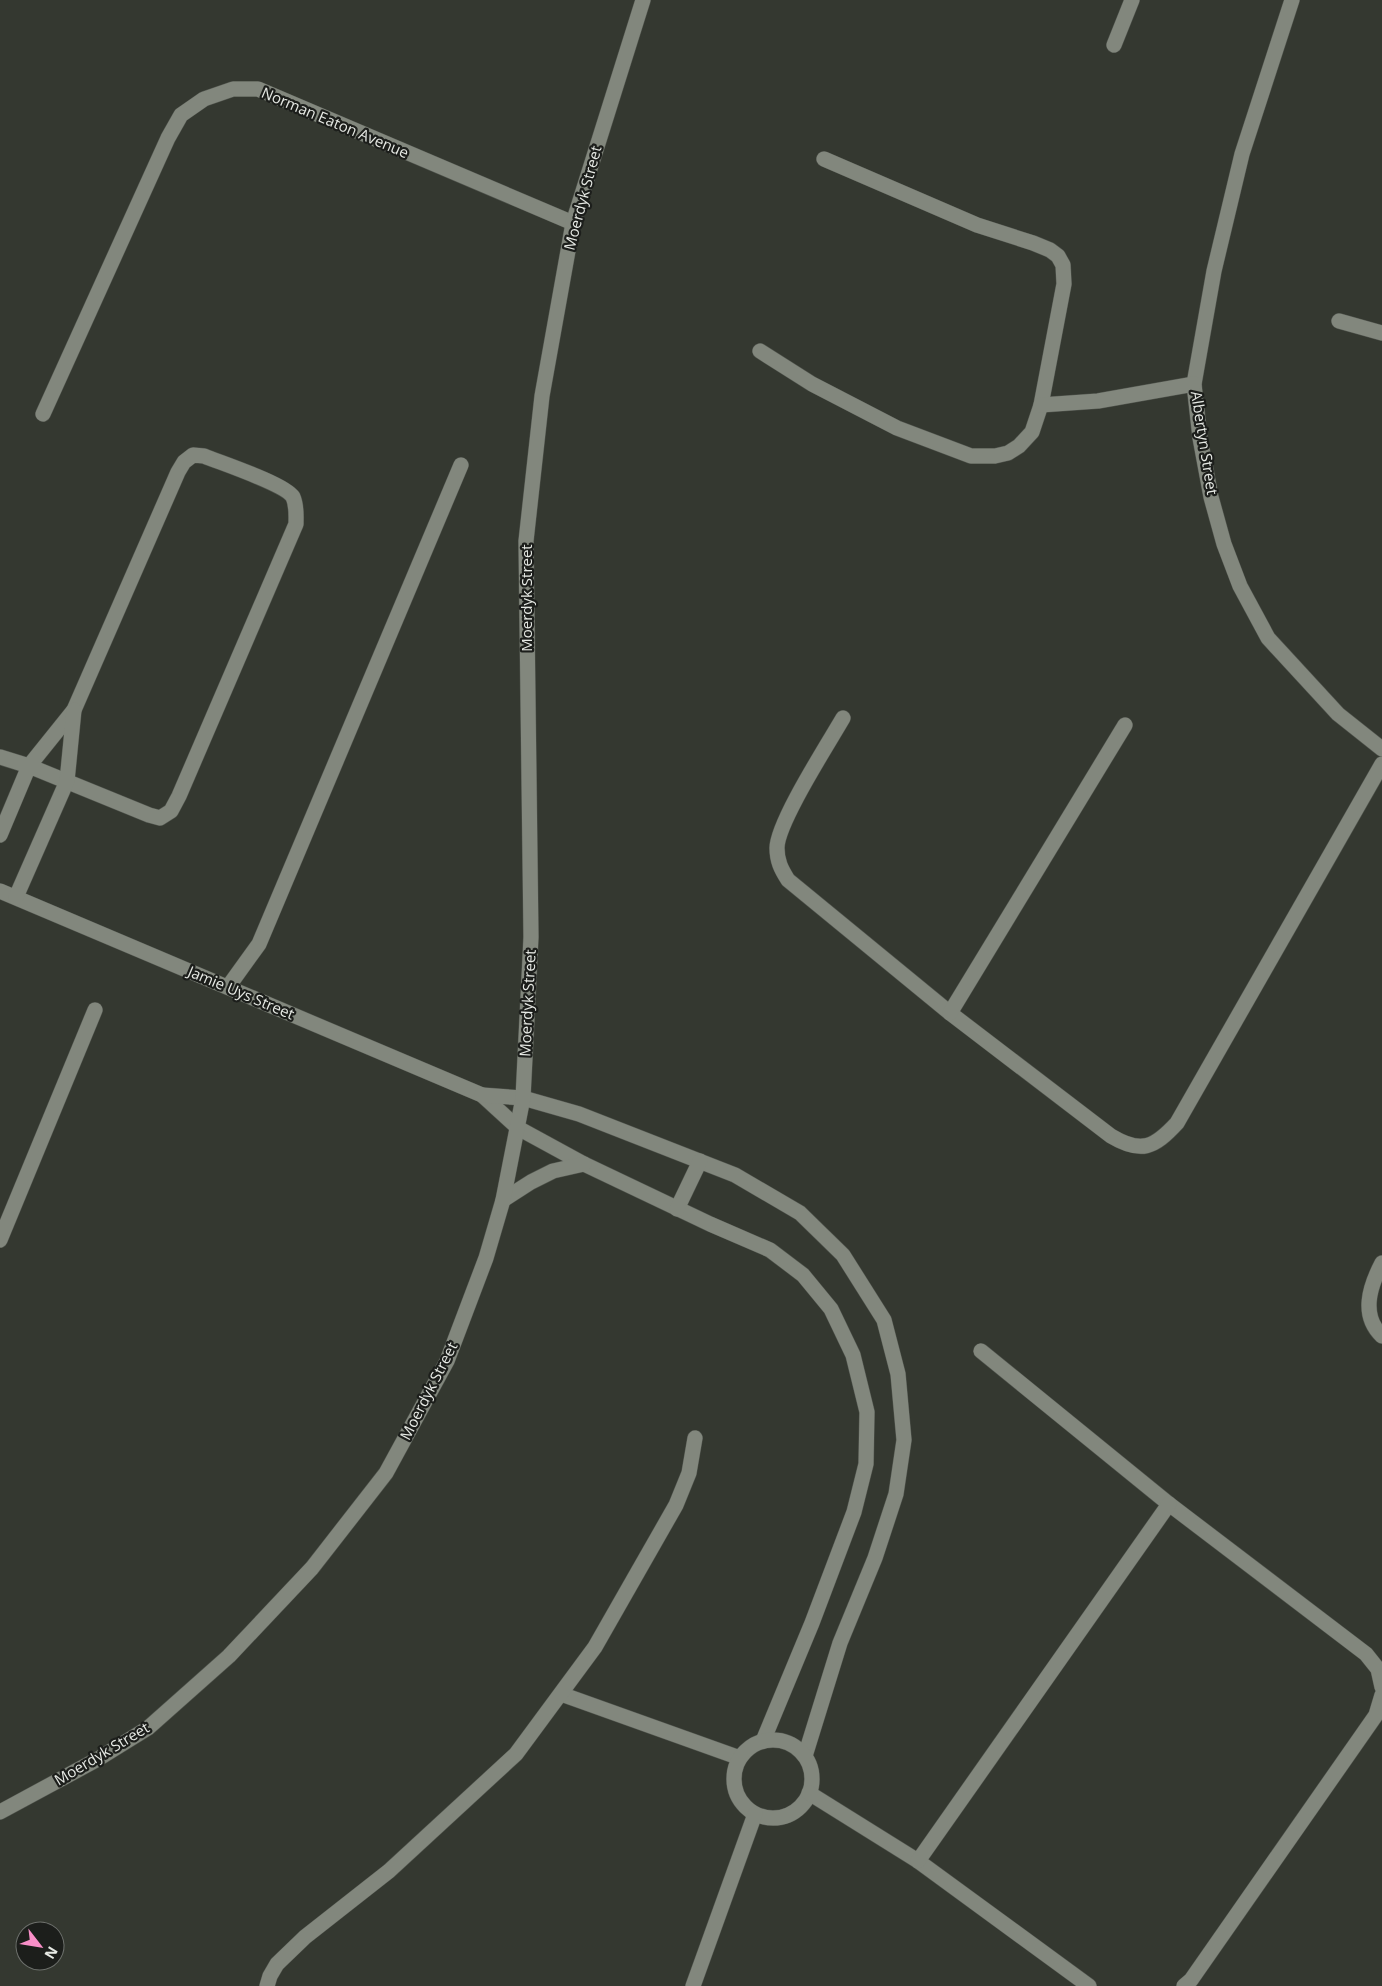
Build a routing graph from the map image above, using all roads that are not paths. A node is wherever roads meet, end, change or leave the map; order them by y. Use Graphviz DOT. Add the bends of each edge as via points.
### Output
graph roads {
  1 [pos="643,0"];
  2 [pos="1132,0"];
  3 [pos="1292,0"];
  4 [pos="1114,45"];
  5 [pos="824,159"];
  6 [pos="573,223"];
  7 [pos="1339,321"];
  8 [pos="1382,333"];
  9 [pos="760,351"];
  10 [pos="1194,384"];
  11 [pos="1041,405"];
  12 [pos="43,414"];
  13 [pos="461,465"];
  14 [pos="74,710"];
  15 [pos="843,718"];
  16 [pos="1125,725"];
  17 [pos="1382,749"];
  18 [pos="0,757"];
  19 [pos="1382,764"];
  20 [pos="29,766"];
  21 [pos="66,781"];
  22 [pos="0,835"];
  23 [pos="0,891"];
  24 [pos="16,898"];
  25 [pos="228,987"];
  26 [pos="96,1010"];
  27 [pos="950,1013"];
  28 [pos="482,1095"];
  29 [pos="523,1098"];
  30 [pos="518,1128"];
  31 [pos="700,1161"];
  32 [pos="584,1164"];
  33 [pos="503,1200"];
  34 [pos="677,1209"];
  35 [pos="0,1240"];
  36 [pos="1382,1263"];
  37 [pos="1382,1336"];
  38 [pos="981,1351"];
  39 [pos="695,1438"];
  40 [pos="1169,1504"];
  41 [pos="1382,1687"];
  42 [pos="560,1694"];
  43 [pos="1382,1696"];
  44 [pos="763,1741"];
  45 [pos="805,1756"];
  46 [pos="740,1758"];
  47 [pos="809,1792"];
  48 [pos="0,1812"];
  49 [pos="755,1814"];
  50 [pos="918,1861"];
  51 [pos="267,1986"];
  52 [pos="693,1986"];
  53 [pos="1089,1986"];
  54 [pos="1184,1986"];
  1 -- 6 [label="street, Moerdyk Street"];
  2 -- 4 [label="street"];
  3 -- 10 [label="street, Albertyn Street" via="1242,154 1214,270"];
  5 -- 11 [label="street" via="977,225 1033,242 1058,256 1063,265 1064,284"];
  6 -- 12 [label="street, Norman Eaton Avenue" via="258,89 232,89 204,99 181,115 168,138"];
  6 -- 29 [label="street, Moerdyk Street" via="542,396 526,541 531,937"];
  7 -- 8 [label="street"];
  9 -- 11 [label="street" via="812,384 888,424 972,456 995,456 1020,446 1032,432"];
  10 -- 11 [label="street" via="1098,401"];
  10 -- 17 [label="street, Albertyn Street" via="1211,496 1224,544 1251,610 1268,638 1306,682 1338,714"];
  13 -- 25 [label="street" via="259,944"];
  14 -- 20 [label="street"];
  14 -- 21 [label="street"];
  14 -- 21 [label="street" via="184,462 193,455 204,456 280,487 292,496 297,510 296,524 171,811 160,818 149,815"];
  15 -- 27 [label="street" via="784,822 777,846 779,866 788,880"];
  16 -- 27 [label="street"];
  18 -- 20 [label="street"];
  19 -- 27 [label="street" via="1176,1124 1151,1146 1138,1148 1111,1136"];
  20 -- 21 [label="street"];
  20 -- 22 [label="street"];
  21 -- 24 [label="street"];
  23 -- 24 [label="street, Jamie Uys Street"];
  24 -- 25 [label="street, Jamie Uys Street"];
  25 -- 28 [label="street, Jamie Uys Street"];
  26 -- 35 [label="street"];
  28 -- 29 [label="street, Jamie Uys Street"];
  28 -- 30 [label="street, Jamie Uys Street"];
  29 -- 30 [label="street, Moerdyk Street"];
  29 -- 31 [label="street, Jamie Uys Street" via="579,1114"];
  30 -- 32 [label="street, Jamie Uys Street"];
  30 -- 33 [label="street, Moerdyk Street"];
  31 -- 34 [label="street"];
  31 -- 45 [label="street, Jamie Uys Street" via="736,1174 800,1213 843,1255 884,1320 898,1374 904,1440 896,1494 875,1558 840,1643"];
  32 -- 33 [label="street" via="553,1172"];
  32 -- 34 [label="street, Jamie Uys Street"];
  33 -- 48 [label="street, Moerdyk Street" via="486,1258 447,1361 386,1473 312,1568 229,1656 148,1728"];
  34 -- 44 [label="street, Jamie Uys Street" via="770,1250 803,1275 830,1310 853,1356 867,1412 866,1464 854,1512"];
  36 -- 37 [label="street" via="1371,1288 1369,1309 1372,1324"];
  38 -- 40 [label="street"];
  39 -- 42 [label="street" via="689,1473 676,1505 595,1647"];
  40 -- 41 [label="street" via="1366,1654 1378,1669"];
  40 -- 50 [label="street"];
  42 -- 46 [label="street"];
  42 -- 51 [label="street" via="516,1754 389,1870 277,1964"];
  43 -- 54 [label="street" via="1376,1714"];
  44 -- 45 [label="street" via="785,1741"];
  44 -- 46 [label="street" via="748,1748"];
  45 -- 47 [label="street" via="811,1768"];
  46 -- 49 [label="street" via="735,1770 737,1795"];
  47 -- 49 [label="street" via="793,1812 780,1817"];
  47 -- 50 [label="street"];
  49 -- 52 [label="street"];
  50 -- 53 [label="street"];
}
